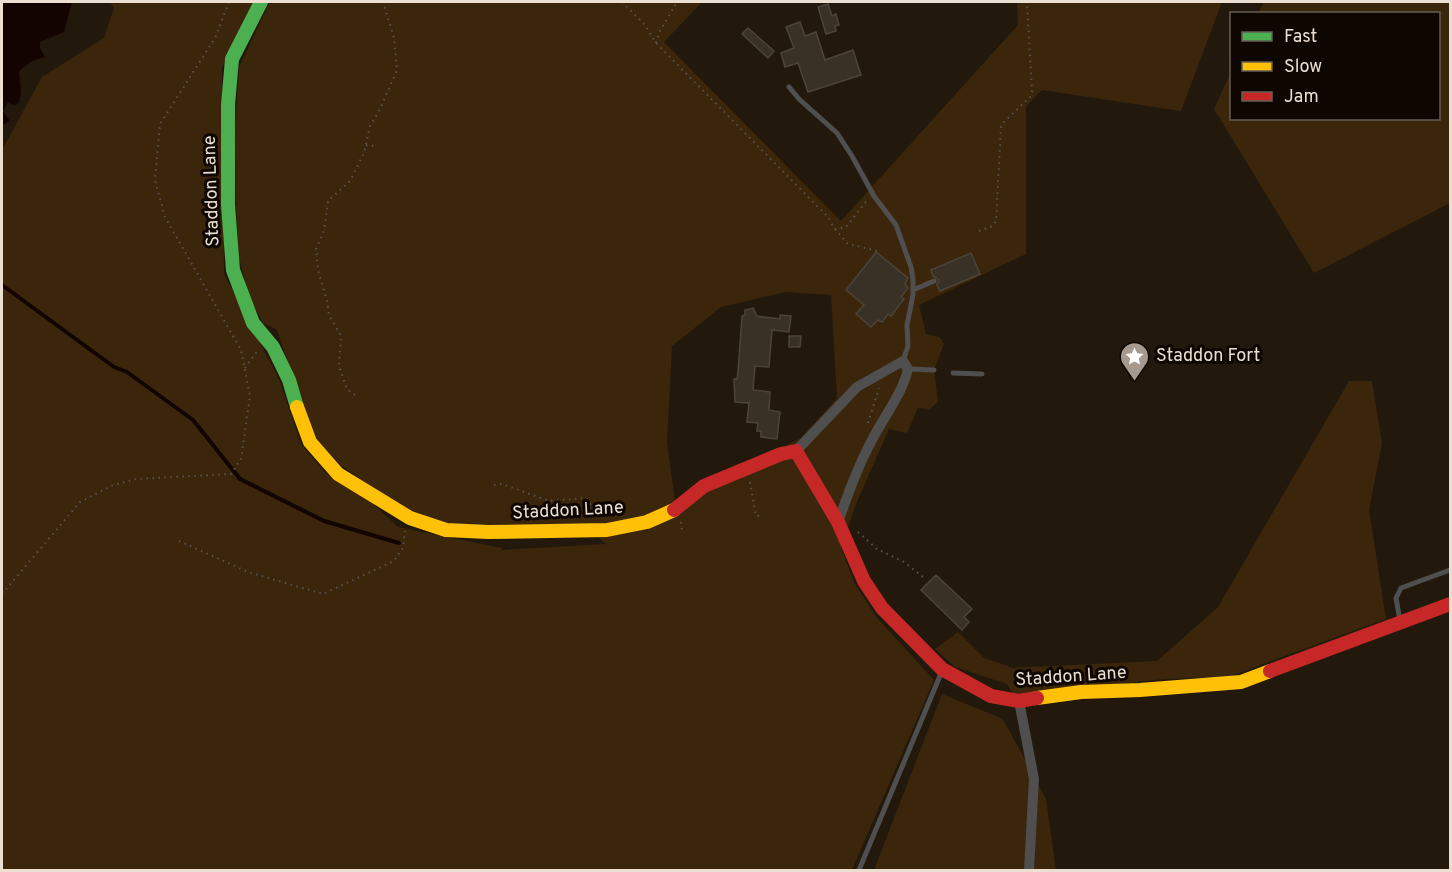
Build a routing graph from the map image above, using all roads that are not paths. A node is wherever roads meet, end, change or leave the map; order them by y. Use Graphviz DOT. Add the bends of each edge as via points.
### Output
graph roads {
  1 [pos="261,2"];
  2 [pos="789,87"];
  3 [pos="934,281"];
  4 [pos="913,290"];
  5 [pos="906,365"];
  6 [pos="934,370"];
  7 [pos="953,373"];
  8 [pos="982,374"];
  9 [pos="796,451"];
  10 [pos="839,525"];
  11 [pos="1450,570"];
  12 [pos="1450,604"];
  13 [pos="1400,623"];
  14 [pos="942,669"];
  15 [pos="1018,701"];
  16 [pos="859,870"];
  17 [pos="1029,870"];
  1 -- 9 [label="street, Staddon Lane" via="232,59 228,204 233,270 253,322 273,347 289,380 310,442 338,474 407,516 446,530 607,530 646,522 677,509 704,486"];
  2 -- 4 [label="lane" via="837,133 896,225 911,267"];
  3 -- 4 [label="lane"];
  4 -- 5 [label="lane"];
  5 -- 6 [label="lane"];
  5 -- 9 [label="street" via="857,387"];
  5 -- 10 [label="street" via="905,383 852,482"];
  7 -- 8 [label="lane"];
  9 -- 10 [label="street, Staddon Lane"];
  10 -- 14 [label="street, Staddon Lane" via="864,581 882,608"];
  11 -- 13 [label="lane" via="1401,588 1396,598"];
  12 -- 13 [label="street, Staddon Lane"];
  13 -- 15 [label="street, Staddon Lane" via="1241,682 1080,692"];
  14 -- 15 [label="street, Staddon Lane" via="991,696"];
  14 -- 16 [label="lane"];
  15 -- 17 [label="street" via="1034,780"];
}
